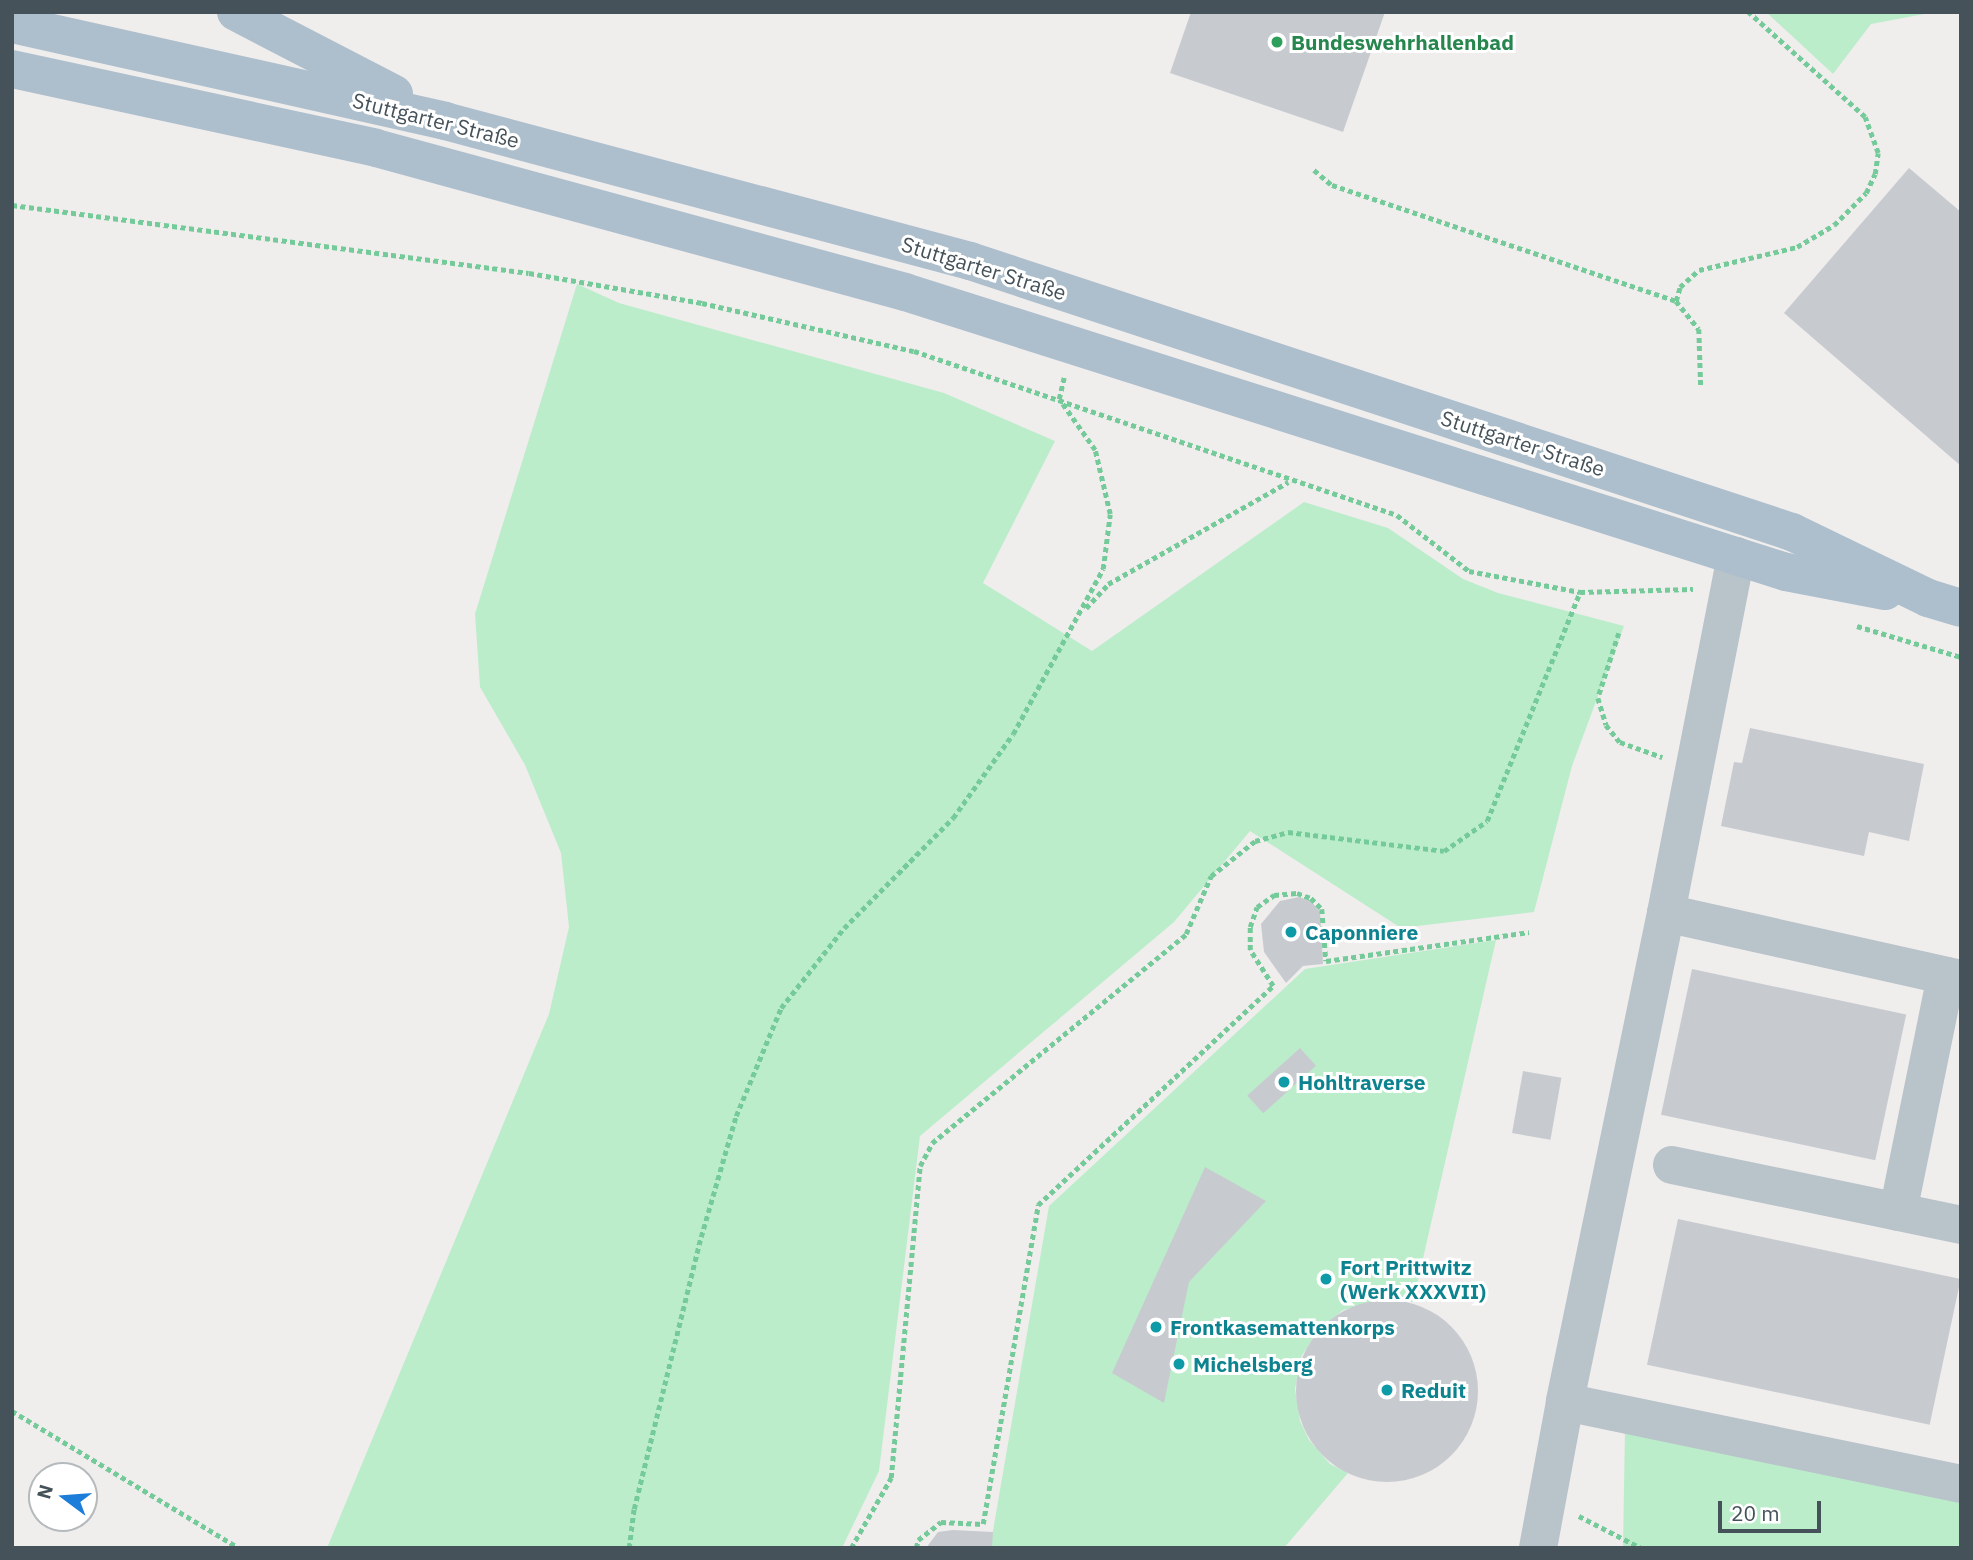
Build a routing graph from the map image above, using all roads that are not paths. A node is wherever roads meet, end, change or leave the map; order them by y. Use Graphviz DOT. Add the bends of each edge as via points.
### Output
graph roads {
  1 [pos="236,12"];
  2 [pos="12,24"];
  3 [pos="12,69"];
  4 [pos="445,121"];
  5 [pos="1732,572"];
  6 [pos="1945,603"];
  7 [pos="1666,913"];
  8 [pos="1953,977"];
  9 [pos="1672,1166"];
  10 [pos="1898,1212"];
  11 [pos="1961,1226"];
  12 [pos="1565,1402"];
  13 [pos="1961,1484"];
  14 [pos="1538,1548"];
  1 -- 4 [label="main road"];
  2 -- 4 [label="main road, Stuttgarter Straße"];
  3 -- 5 [label="main road, Stuttgarter Straße" via="376,148 905,292"];
  4 -- 6 [label="main road, Stuttgarter Straße" via="970,261 1792,532"];
  5 -- 6 [label="main road, Stuttgarter Straße" via="1786,572"];
  5 -- 7 [label="lane"];
  7 -- 8 [label="lane"];
  7 -- 12 [label="lane"];
  8 -- 10 [label="lane"];
  9 -- 10 [label="lane"];
  10 -- 11 [label="lane"];
  12 -- 13 [label="lane"];
  12 -- 14 [label="lane"];
}
